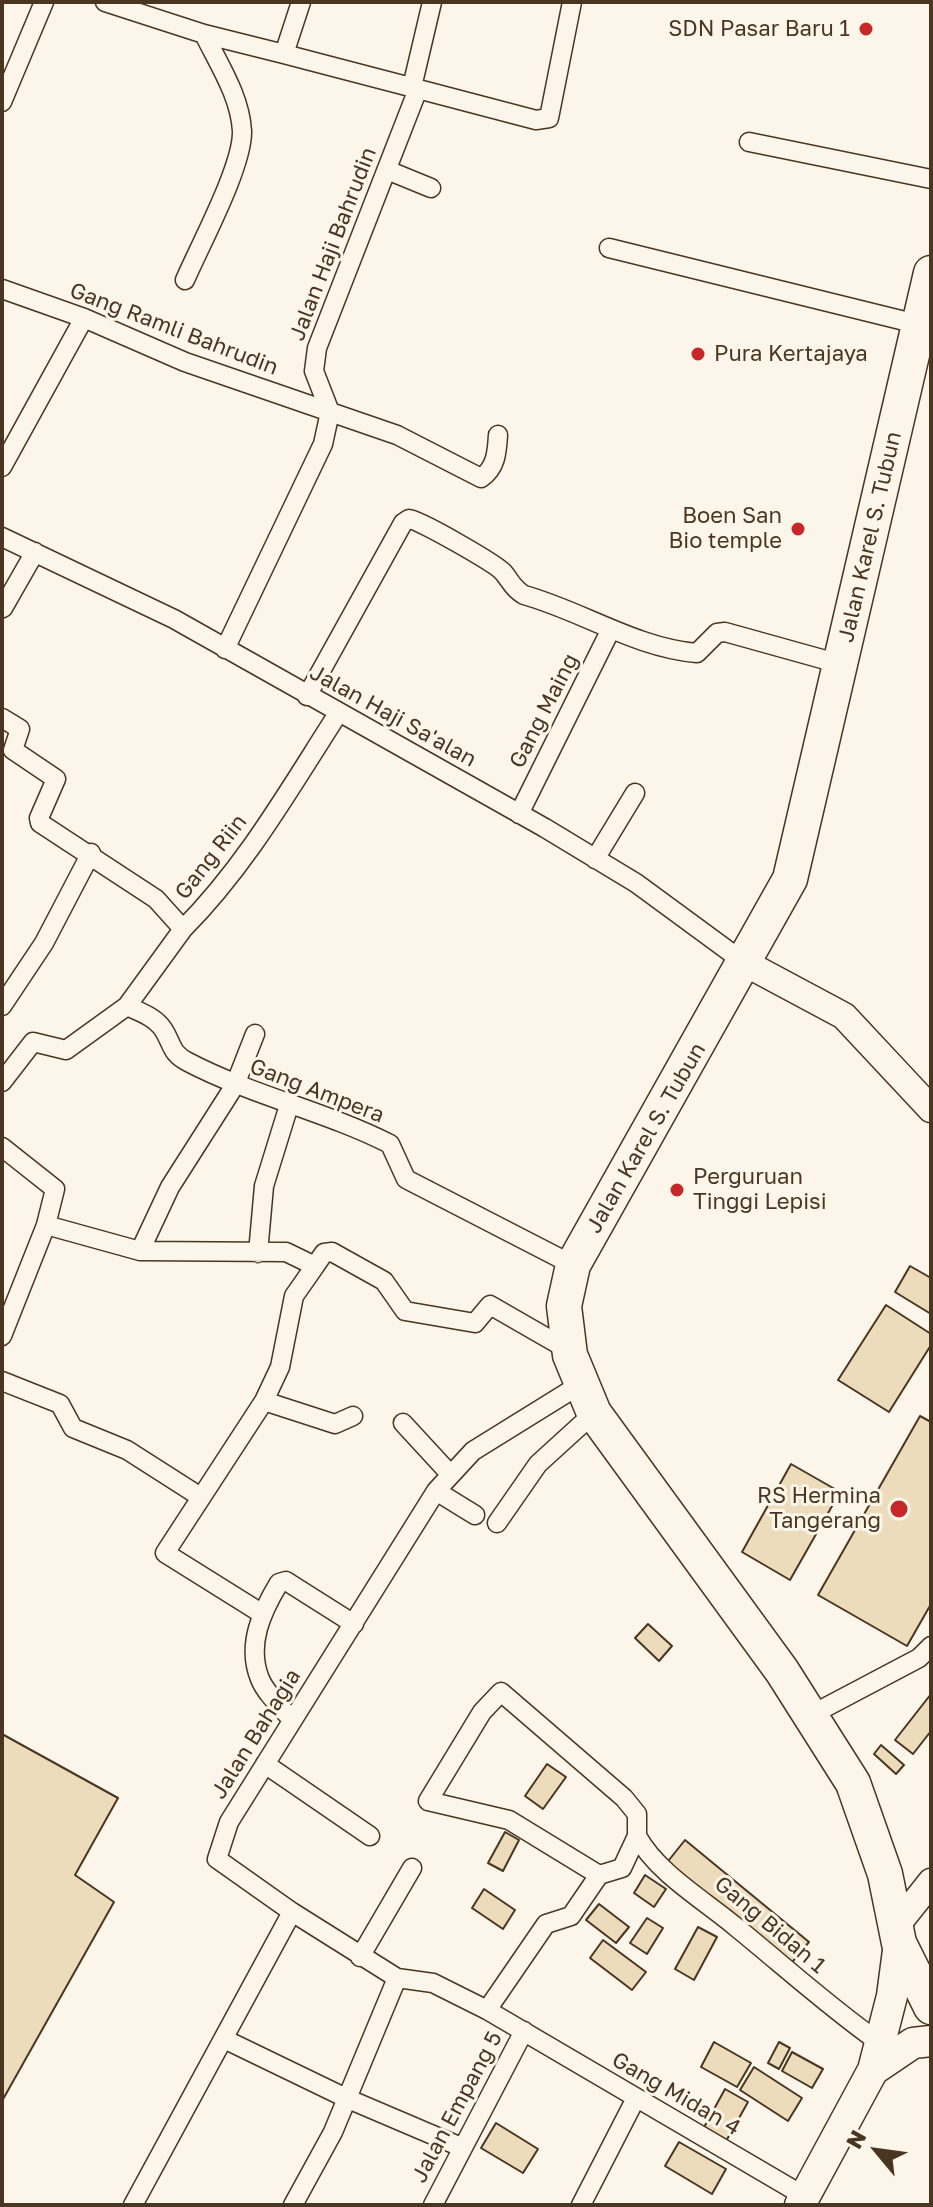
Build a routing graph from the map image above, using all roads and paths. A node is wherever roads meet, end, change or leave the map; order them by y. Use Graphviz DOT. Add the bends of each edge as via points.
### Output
graph roads {
  1 [pos="44,2"];
  2 [pos="105,2"];
  3 [pos="301,2"];
  4 [pos="432,2"];
  5 [pos="572,2"];
  6 [pos="204,34"];
  7 [pos="284,54"];
  8 [pos="6,80"];
  9 [pos="415,88"];
  10 [pos="2,102"];
  11 [pos="749,142"];
  12 [pos="387,170"];
  13 [pos="931,179"];
  14 [pos="431,188"];
  15 [pos="609,248"];
  16 [pos="931,273"];
  17 [pos="185,280"];
  18 [pos="2,289"];
  19 [pos="84,318"];
  20 [pos="921,325"];
  21 [pos="330,412"];
  22 [pos="498,435"];
  23 [pos="2,467"];
  24 [pos="2,537"];
  25 [pos="35,552"];
  26 [pos="3,608"];
  27 [pos="611,629"];
  28 [pos="225,649"];
  29 [pos="840,664"];
  30 [pos="307,696"];
  31 [pos="339,712"];
  32 [pos="2,718"];
  33 [pos="635,793"];
  34 [pos="519,814"];
  35 [pos="91,853"];
  36 [pos="595,859"];
  37 [pos="183,929"];
  38 [pos="745,963"];
  39 [pos="2,1006"];
  40 [pos="127,1006"];
  41 [pos="255,1034"];
  42 [pos="2,1082"];
  43 [pos="235,1085"];
  44 [pos="290,1102"];
  45 [pos="931,1109"];
  46 [pos="2,1147"];
  47 [pos="46,1225"];
  48 [pos="140,1251"];
  49 [pos="258,1253"];
  50 [pos="573,1265"];
  51 [pos="315,1266"];
  52 [pos="2,1336"];
  53 [pos="570,1351"];
  54 [pos="2,1381"];
  55 [pos="588,1399"];
  56 [pos="264,1401"];
  57 [pos="353,1416"];
  58 [pos="403,1423"];
  59 [pos="450,1474"];
  60 [pos="436,1491"];
  61 [pos="199,1496"];
  62 [pos="475,1515"];
  63 [pos="497,1523"];
  64 [pos="261,1613"];
  65 [pos="354,1624"];
  66 [pos="931,1646"];
  67 [pos="811,1715"];
  68 [pos="292,1720"];
  69 [pos="265,1764"];
  70 [pos="370,1836"];
  71 [pos="637,1836"];
  72 [pos="412,1868"];
  73 [pos="599,1875"];
  74 [pos="931,1882"];
  75 [pos="292,1912"];
  76 [pos="898,1934"];
  77 [pos="360,1957"];
  78 [pos="397,1978"];
  79 [pos="931,2007"];
  80 [pos="487,2010"];
  81 [pos="524,2031"];
  82 [pos="224,2039"];
  83 [pos="931,2041"];
  84 [pos="876,2056"];
  85 [pos="346,2098"];
  86 [pos="636,2098"];
  87 [pos="461,2147"];
  88 [pos="802,2201"];
  89 [pos="436,2204"];
  90 [pos="133,2205"];
  91 [pos="293,2205"];
  92 [pos="581,2205"];
  1 -- 8 [label="street"];
  2 -- 6 [label="street"];
  3 -- 7 [label="street"];
  4 -- 9 [label="street, Jalan Haji Bahrudin"];
  5 -- 9 [label="street" via="549,118 536,120"];
  6 -- 7 [label="street"];
  6 -- 17 [label="street" via="234,94 242,132 237,158"];
  7 -- 9 [label="street"];
  8 -- 10 [label="street"];
  9 -- 12 [label="street, Jalan Haji Bahrudin"];
  11 -- 13 [label="street"];
  12 -- 14 [label="street"];
  12 -- 21 [label="street, Jalan Haji Bahrudin" via="317,348 314,371"];
  15 -- 20 [label="street"];
  16 -- 20 [label="highway, Jalan Karel S. Tubun"];
  18 -- 19 [label="street, Gang Ramli Bahrudin"];
  19 -- 21 [label="street, Gang Ramli Bahrudin" via="185,362"];
  19 -- 23 [label="street"];
  20 -- 29 [label="highway, Jalan Karel S. Tubun"];
  21 -- 22 [label="street, Gang Ramli Bahrudin" via="424,446 481,478 497,455"];
  21 -- 28 [label="street" via="323,444"];
  24 -- 25 [label="street, Jalan Haji Sa'alan"];
  25 -- 26 [label="street"];
  25 -- 28 [label="street, Jalan Haji Sa'alan"];
  27 -- 29 [label="street" via="697,653 725,632"];
  27 -- 30 [label="street" via="518,591 500,569 440,530 409,519"];
  27 -- 34 [label="street, Gang Maing"];
  28 -- 30 [label="street, Jalan Haji Sa'alan"];
  29 -- 38 [label="highway, Jalan Karel S. Tubun" via="790,879"];
  30 -- 31 [label="street, Jalan Haji Sa'alan"];
  31 -- 34 [label="street, Jalan Haji Sa'alan"];
  31 -- 37 [label="street, Gang Riin" via="240,866"];
  32 -- 35 [label="street, Gang Riin" via="20,729 13,750 56,779 39,821"];
  33 -- 36 [label="street"];
  34 -- 36 [label="street, Jalan Haji Sa'alan"];
  35 -- 37 [label="street, Gang Riin" via="156,899"];
  35 -- 39 [label="street" via="44,943"];
  36 -- 38 [label="street, Jalan Haji Sa'alan"];
  37 -- 40 [label="street"];
  38 -- 45 [label="street" via="844,1016"];
  38 -- 50 [label="highway, Jalan Karel S. Tubun"];
  40 -- 42 [label="street" via="66,1050 33,1042"];
  40 -- 43 [label="street, Gang Ampera" via="159,1024 172,1053"];
  41 -- 43 [label="street"];
  43 -- 44 [label="street, Gang Ampera"];
  43 -- 48 [label="street" via="170,1187"];
  44 -- 49 [label="street" via="264,1186"];
  44 -- 50 [label="street, Gang Ampera" via="390,1144 406,1179"];
  46 -- 47 [label="street" via="55,1189"];
  47 -- 48 [label="street"];
  47 -- 52 [label="street"];
  48 -- 49 [label="street"];
  49 -- 51 [label="street" via="286,1252"];
  50 -- 53 [label="highway, Jalan Karel S. Tubun" via="564,1306"];
  51 -- 53 [label="street" via="324,1253 332,1252 384,1281 397,1304 412,1314 475,1323 490,1305"];
  51 -- 56 [label="street" via="294,1296 280,1367"];
  53 -- 55 [label="highway, Jalan Karel S. Tubun"];
  54 -- 61 [label="street" via="60,1404 73,1428 127,1450"];
  55 -- 59 [label="street, Jalan Bahagia" via="473,1451"];
  55 -- 63 [label="street"];
  55 -- 67 [label="highway, Jalan Karel S. Tubun"];
  56 -- 57 [label="street" via="335,1424"];
  56 -- 61 [label="street"];
  58 -- 59 [label="street"];
  59 -- 60 [label="street, Jalan Bahagia"];
  60 -- 62 [label="street"];
  60 -- 65 [label="street, Jalan Bahagia"];
  61 -- 64 [label="street" via="165,1553"];
  64 -- 65 [label="street" via="284,1580"];
  64 -- 68 [label="street" via="256,1649 261,1681"];
  65 -- 68 [label="street, Jalan Bahagia"];
  66 -- 67 [label="street" via="919,1658"];
  67 -- 76 [label="highway, Jalan Karel S. Tubun" via="853,1783 885,1874"];
  68 -- 69 [label="street, Jalan Bahagia"];
  69 -- 70 [label="street"];
  69 -- 75 [label="street, Jalan Bahagia" via="229,1822 217,1859"];
  71 -- 73 [label="street" via="622,1868"];
  71 -- 73 [label="street" via="637,1814 624,1798 501,1692 482,1712 428,1801 509,1820"];
  71 -- 84 [label="street, Gang Bidan 1" via="674,1877 827,2004"];
  72 -- 77 [label="street"];
  73 -- 80 [label="street" via="571,1916 546,1924"];
  74 -- 76 [label="street"];
  75 -- 77 [label="street, Jalan Bahagia"];
  75 -- 82 [label="street"];
  76 -- 79 [label="highway, Jalan Karel S. Tubun"];
  76 -- 84 [label="main road" via="894,1986"];
  77 -- 78 [label="street, Jalan Bahagia"];
  78 -- 80 [label="street, Jalan Bahagia" via="433,1983"];
  78 -- 85 [label="street"];
  80 -- 81 [label="street, Jalan Bahagia"];
  81 -- 86 [label="street, Gang Midan 4"];
  81 -- 87 [label="street, Jalan Empang 5"];
  82 -- 85 [label="street"];
  82 -- 90 [label="street"];
  83 -- 84 [label="main road"];
  84 -- 88 [label="main road"];
  85 -- 87 [label="street"];
  85 -- 91 [label="street"];
  86 -- 88 [label="street, Gang Midan 4"];
  86 -- 92 [label="street"];
  87 -- 89 [label="street, Jalan Empang 5"];
}
